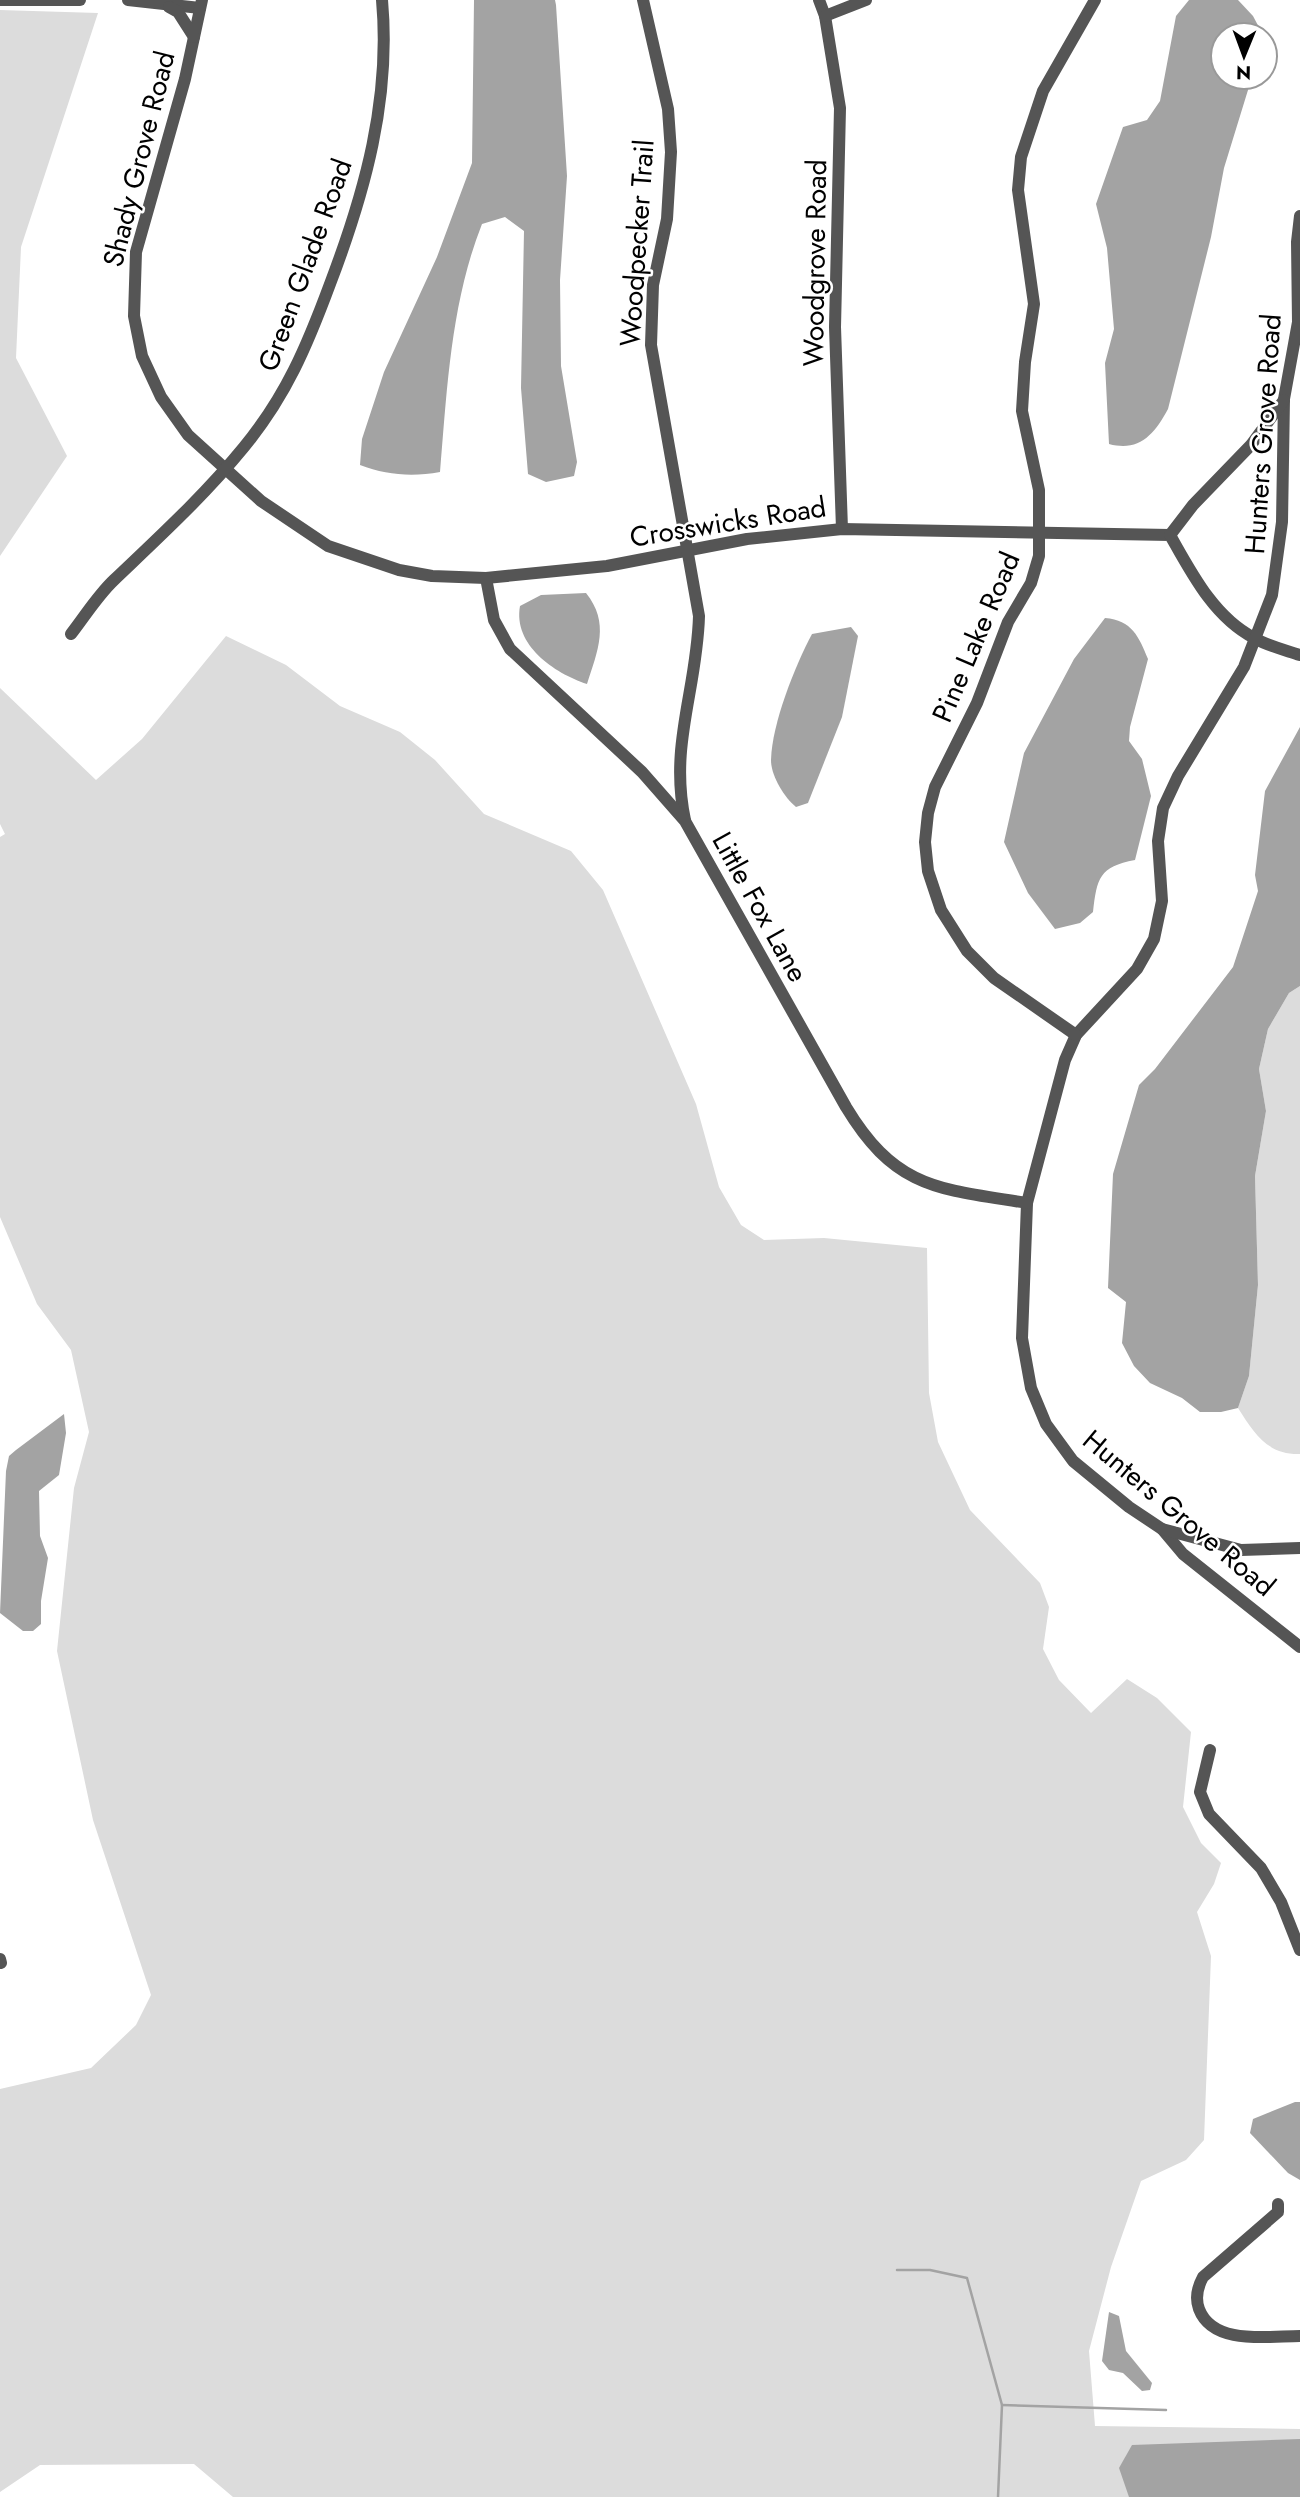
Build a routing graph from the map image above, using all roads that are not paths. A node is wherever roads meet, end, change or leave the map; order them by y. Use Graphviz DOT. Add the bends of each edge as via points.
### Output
graph roads {
  1 [pos="0,0"];
  2 [pos="80,0"];
  3 [pos="128,0"];
  4 [pos="383,0"];
  5 [pos="643,0"];
  6 [pos="819,0"];
  7 [pos="866,0"];
  8 [pos="1095,0"];
  9 [pos="167,2"];
  10 [pos="201,4"];
  11 [pos="825,16"];
  12 [pos="194,37"];
  13 [pos="1300,216"];
  14 [pos="1284,399"];
  15 [pos="226,468"];
  16 [pos="842,529"];
  17 [pos="1040,531"];
  18 [pos="1170,536"];
  19 [pos="690,553"];
  20 [pos="486,578"];
  21 [pos="71,634"];
  22 [pos="1256,640"];
  23 [pos="1300,655"];
  24 [pos="685,821"];
  25 [pos="1076,1035"];
  26 [pos="1027,1203"];
  27 [pos="1162,1529"];
  28 [pos="1300,1548"];
  29 [pos="1300,1647"];
  30 [pos="1210,1750"];
  31 [pos="1300,1950"];
  32 [pos="1278,2204"];
  33 [pos="1300,2336"];
  1 -- 2 [label="street"];
  3 -- 9 [label="street"];
  4 -- 15 [label="street, Green Glade Road" via="381,98 359,204 289,384"];
  5 -- 19 [label="street, Woodpecker Trail" via="668,109 671,152 667,219 653,285 651,345"];
  6 -- 11 [label="street, Woodgrove Road"];
  7 -- 11 [label="street"];
  8 -- 17 [label="street, Pine Lake Road" via="1043,91 1020,157 1018,190 1034,304 1022,411 1039,490"];
  9 -- 10 [label="street"];
  9 -- 12 [label="street"];
  10 -- 12 [label="street, Shady Grove Road"];
  11 -- 16 [label="street, Woodgrove Road" via="841,120 835,327"];
  12 -- 15 [label="street, Shady Grove Road" via="136,252 134,316 142,356 161,397 188,435"];
  13 -- 14 [label="street, Hunters Grove Road" via="1298,322"];
  14 -- 18 [label="street" via="1251,445"];
  14 -- 22 [label="street, Hunters Grove Road" via="1279,553 1272,595"];
  15 -- 20 [label="street, Crosswicks Road" via="261,500 328,546 399,570"];
  15 -- 21 [label="street, Green Glade Road" via="161,539 112,581"];
  16 -- 17 [label="street, Crosswicks Road"];
  16 -- 19 [label="street, Crosswicks Road" via="747,539"];
  17 -- 18 [label="street, Crosswicks Road"];
  17 -- 25 [label="street, Pine Lake Road" via="1031,583 1008,622 977,704 935,787 925,842 928,871 941,910 967,951 994,978"];
  18 -- 22 [label="street" via="1227,620"];
  19 -- 20 [label="street, Crosswicks Road"];
  19 -- 24 [label="street, Woodpecker Trail" via="699,617 698,648 678,753"];
  20 -- 24 [label="street, Little Fox Lane" via="494,621 510,649 642,772"];
  22 -- 23 [label="street"];
  22 -- 25 [label="street, Hunters Grove Road" via="1168,795 1158,833 1160,920 1148,953"];
  24 -- 26 [label="street, Little Fox Lane" via="874,1149 897,1169 932,1185"];
  25 -- 26 [label="street, Hunters Grove Road" via="1051,1106"];
  26 -- 27 [label="street, Hunters Grove Road" via="1022,1338 1036,1400 1046,1424 1073,1461"];
  27 -- 28 [label="street" via="1241,1550"];
  27 -- 29 [label="street, Hunters Grove Road" via="1183,1554"];
  30 -- 31 [label="street" via="1200,1792 1209,1814 1261,1868"];
  32 -- 33 [label="street" via="1278,2212 1203,2277 1197,2305 1203,2319 1217,2331"];
}
